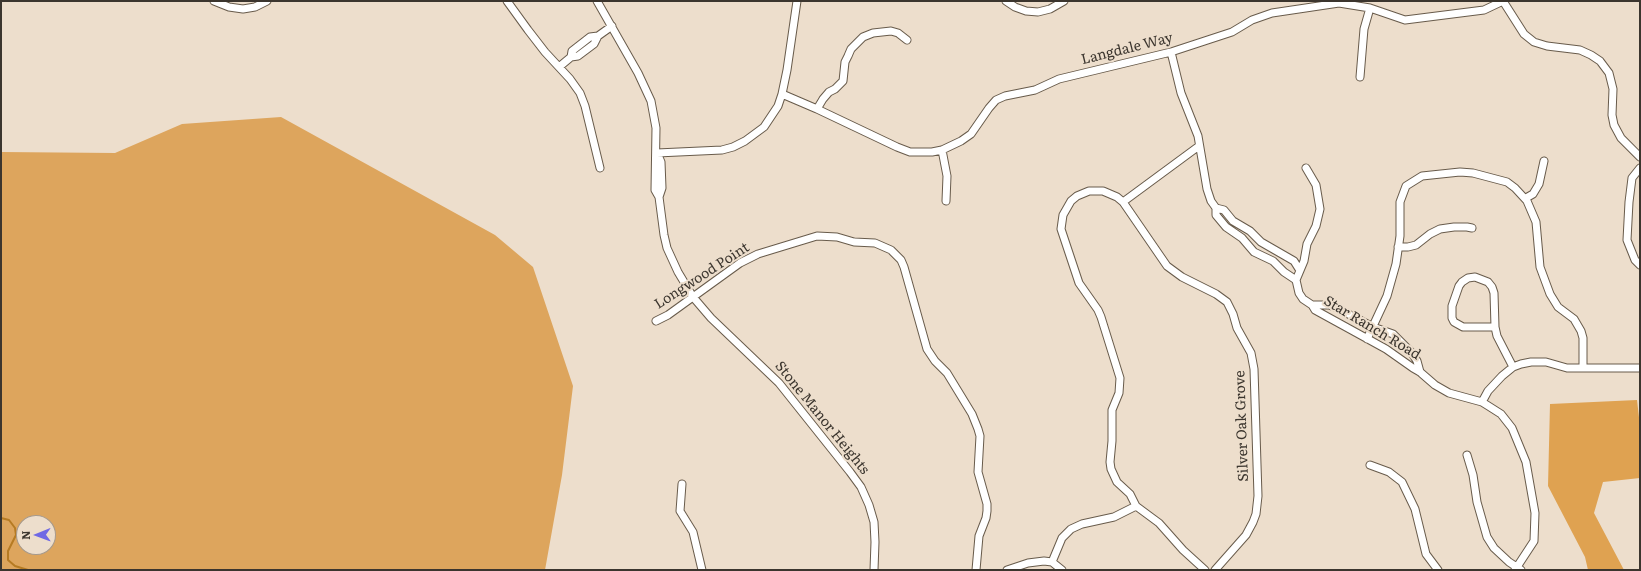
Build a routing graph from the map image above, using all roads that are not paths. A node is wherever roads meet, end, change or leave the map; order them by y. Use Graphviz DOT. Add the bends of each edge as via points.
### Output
graph roads {
  1 [pos="214,1"];
  2 [pos="266,1"];
  3 [pos="507,1"];
  4 [pos="597,1"];
  5 [pos="797,1"];
  6 [pos="1006,1"];
  7 [pos="1064,1"];
  8 [pos="1503,1"];
  9 [pos="1370,8"];
  10 [pos="612,26"];
  11 [pos="907,40"];
  12 [pos="1171,52"];
  13 [pos="559,67"];
  14 [pos="1360,77"];
  15 [pos="782,94"];
  16 [pos="817,109"];
  17 [pos="1199,146"];
  18 [pos="942,150"];
  19 [pos="657,153"];
  20 [pos="1640,157"];
  21 [pos="1544,161"];
  22 [pos="600,168"];
  23 [pos="1306,168"];
  24 [pos="1640,168"];
  25 [pos="1526,198"];
  26 [pos="946,201"];
  27 [pos="1123,202"];
  28 [pos="1216,208"];
  29 [pos="1472,228"];
  30 [pos="1398,247"];
  31 [pos="1279,251"];
  32 [pos="1273,261"];
  33 [pos="1640,265"];
  34 [pos="1299,268"];
  35 [pos="1296,280"];
  36 [pos="693,297"];
  37 [pos="1312,305"];
  38 [pos="656,321"];
  39 [pos="1373,327"];
  40 [pos="1495,327"];
  41 [pos="1367,338"];
  42 [pos="1513,368"];
  43 [pos="1583,368"];
  44 [pos="1640,368"];
  45 [pos="1420,372"];
  46 [pos="1482,402"];
  47 [pos="1467,455"];
  48 [pos="1370,465"];
  49 [pos="682,484"];
  50 [pos="1136,506"];
  51 [pos="1052,562"];
  52 [pos="1518,569"];
  53 [pos="702,570"];
  54 [pos="874,570"];
  55 [pos="976,570"];
  56 [pos="1008,570"];
  57 [pos="1062,570"];
  58 [pos="1205,570"];
  59 [pos="1215,570"];
  60 [pos="1438,570"];
  1 -- 2 [label="street" via="243,9 255,7"];
  3 -- 13 [label="street"];
  4 -- 10 [label="street"];
  5 -- 15 [label="street" via="788,70"];
  6 -- 7 [label="street" via="1026,11 1038,12"];
  8 -- 9 [label="street, Langdale Way" via="1484,10 1405,20"];
  8 -- 20 [label="street" via="1524,34 1534,42 1580,50 1600,62 1609,73 1613,89 1614,125 1621,138"];
  9 -- 12 [label="street, Langdale Way" via="1339,3 1272,13 1252,20 1232,32"];
  9 -- 14 [label="street" via="1363,35"];
  10 -- 13 [label="street" via="598,36 586,40 572,51 571,57"];
  10 -- 19 [label="street" via="650,101 656,128"];
  11 -- 16 [label="street" via="898,32 891,31 873,33 863,38 851,48 845,62 843,81 822,99"];
  12 -- 17 [label="street" via="1181,93 1198,136"];
  12 -- 18 [label="street, Langdale Way" via="1059,79 1035,90 1005,96 996,100 971,134"];
  13 -- 22 [label="street" via="583,99"];
  15 -- 16 [label="street, Langdale Way"];
  15 -- 19 [label="street" via="778,106 764,126 733,147 722,150"];
  16 -- 18 [label="street, Langdale Way" via="910,152"];
  17 -- 27 [label="street"];
  17 -- 28 [label="street" via="1207,190"];
  18 -- 26 [label="street" via="947,176"];
  19 -- 36 [label="street, Stone Manor Heights" via="654,163 655,190 659,197 667,248"];
  21 -- 25 [label="street" via="1539,184 1533,194"];
  23 -- 34 [label="street" via="1316,185 1320,209 1316,226 1307,244 1304,261"];
  24 -- 33 [label="street" via="1632,178 1628,240 1635,260"];
  25 -- 30 [label="street" via="1507,182 1473,173 1422,176 1406,186 1402,194"];
  25 -- 43 [label="street" via="1536,222 1540,267 1550,294 1558,308 1574,319 1581,331"];
  27 -- 50 [label="street, Silver Oak Grove" via="1113,194 1096,190 1076,196 1067,207 1061,229 1079,283 1099,314 1118,371 1120,386 1112,410 1110,462 1113,476 1130,494"];
  27 -- 59 [label="street, Silver Oak Grove" via="1167,266 1227,302 1252,360 1258,496 1256,514 1246,535"];
  28 -- 31 [label="street" via="1224,210 1233,221 1250,231 1261,242"];
  28 -- 32 [label="street" via="1216,215 1226,227 1242,238 1254,252"];
  29 -- 30 [label="street" via="1440,229 1416,244"];
  30 -- 39 [label="street" via="1387,296"];
  31 -- 32 [label="street"];
  31 -- 34 [label="street" via="1294,261"];
  32 -- 35 [label="street"];
  34 -- 35 [label="street"];
  35 -- 37 [label="street, Star Ranch Road" via="1303,299"];
  36 -- 38 [label="street, Longwood Point"];
  36 -- 54 [label="street, Stone Manor Heights" via="710,318 779,383 861,487 874,522"];
  36 -- 55 [label="street, Longwood Point" via="740,263 758,254 817,236 875,243 883,245 896,255 904,268 927,349 947,373 972,414 980,436 978,472 987,511 979,536"];
  37 -- 39 [label="street, Star Ranch Road" via="1336,307"];
  37 -- 41 [label="street, Star Ranch Road" via="1315,310"];
  39 -- 41 [label="street"];
  39 -- 45 [label="street, Star Ranch Road" via="1393,334 1400,340 1417,362"];
  40 -- 40 [label="street" via="1463,327 1454,322 1452,306 1459,286 1468,278 1475,277 1488,282 1492,287"];
  40 -- 42 [label="street"];
  41 -- 45 [label="street, Star Ranch Road"];
  42 -- 43 [label="street" via="1531,362 1546,362 1567,368"];
  42 -- 46 [label="street" via="1495,382"];
  43 -- 44 [label="street"];
  45 -- 46 [label="street, Star Ranch Road" via="1449,393"];
  46 -- 52 [label="street, Star Ranch Road" via="1501,414 1512,428 1526,462 1535,513 1534,541"];
  47 -- 52 [label="street" via="1487,537 1494,548"];
  48 -- 60 [label="street" via="1389,472 1402,482 1415,509 1426,554"];
  49 -- 53 [label="street" via="680,510 693,532"];
  50 -- 51 [label="street" via="1114,517 1071,529 1062,538"];
  50 -- 58 [label="street, Silver Oak Grove" via="1159,523"];
  51 -- 56 [label="street" via="1028,563"];
  51 -- 57 [label="street"];
}
